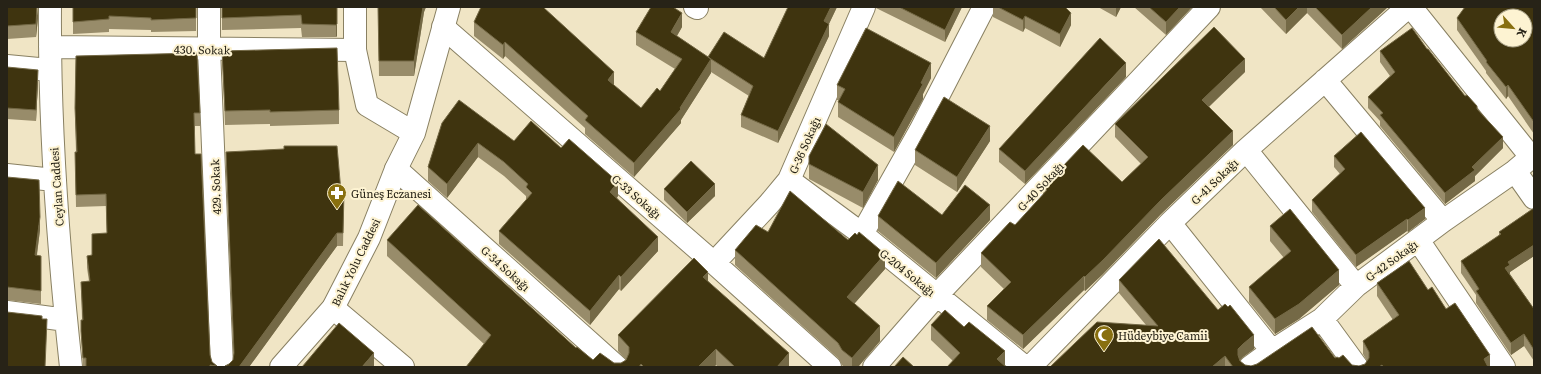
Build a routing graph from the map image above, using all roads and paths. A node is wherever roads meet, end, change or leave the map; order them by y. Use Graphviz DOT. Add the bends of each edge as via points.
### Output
graph roads {
  1 [pos="50,7"];
  2 [pos="208,7"];
  3 [pos="355,7"];
  4 [pos="864,7"];
  5 [pos="984,7"];
  6 [pos="1410,7"];
  7 [pos="1206,8"];
  8 [pos="446,17"];
  9 [pos="50,47"];
  10 [pos="209,49"];
  11 [pos="355,50"];
  12 [pos="7,66"];
  13 [pos="49,70"];
  14 [pos="1325,80"];
  15 [pos="414,132"];
  16 [pos="1246,150"];
  17 [pos="1533,156"];
  18 [pos="396,169"];
  19 [pos="1515,171"];
  20 [pos="7,175"];
  21 [pos="54,180"];
  22 [pos="789,180"];
  23 [pos="1534,198"];
  24 [pos="1443,221"];
  25 [pos="1170,223"];
  26 [pos="862,234"];
  27 [pos="1418,240"];
  28 [pos="714,263"];
  29 [pos="1356,286"];
  30 [pos="937,295"];
  31 [pos="333,308"];
  32 [pos="7,312"];
  33 [pos="1322,319"];
  34 [pos="66,320"];
  35 [pos="1272,350"];
  36 [pos="71,367"];
  37 [pos="222,367"];
  38 [pos="281,367"];
  39 [pos="403,367"];
  40 [pos="617,367"];
  41 [pos="830,367"];
  42 [pos="874,367"];
  43 [pos="1025,367"];
  44 [pos="1030,367"];
  45 [pos="1250,367"];
  46 [pos="1357,367"];
  47 [pos="1504,367"];
  1 -- 9 [label="street, Ceylan Caddesi"];
  2 -- 10 [label="street, 429. Sokak"];
  3 -- 11 [label="street"];
  4 -- 22 [label="street, G-36 Sokağı"];
  5 -- 26 [label="street" via="920,131"];
  6 -- 14 [label="street, G-41 Sokağı"];
  6 -- 17 [label="street"];
  7 -- 30 [label="street, G-40 Sokağı"];
  8 -- 15 [label="street, Balık Yolu Caddesi"];
  8 -- 28 [label="street, G-33 Sokağı"];
  9 -- 10 [label="street, 430. Sokak"];
  9 -- 13 [label="street, Ceylan Caddesi"];
  10 -- 11 [label="street, 430. Sokak"];
  10 -- 37 [label="street, 429. Sokak"];
  11 -- 15 [label="street" via="367,105"];
  12 -- 13 [label="street"];
  13 -- 21 [label="street, Ceylan Caddesi"];
  14 -- 16 [label="street, G-41 Sokağı"];
  14 -- 24 [label="street"];
  15 -- 18 [label="street, Balık Yolu Caddesi"];
  16 -- 25 [label="street, G-41 Sokağı"];
  16 -- 29 [label="street"];
  17 -- 19 [label="street, G-42 Sokağı"];
  18 -- 31 [label="street, Balık Yolu Caddesi" via="369,238"];
  18 -- 40 [label="street, G-34 Sokağı"];
  19 -- 23 [label="street"];
  19 -- 24 [label="street, G-42 Sokağı"];
  20 -- 21 [label="street"];
  21 -- 34 [label="street, Ceylan Caddesi"];
  22 -- 26 [label="street, G-204 Sokağı"];
  22 -- 28 [label="street, G-36 Sokağı"];
  24 -- 27 [label="street, G-42 Sokağı"];
  25 -- 35 [label="street"];
  25 -- 44 [label="street, G-41 Sokağı"];
  26 -- 30 [label="street, G-204 Sokağı"];
  27 -- 29 [label="street, G-42 Sokağı"];
  27 -- 47 [label="street"];
  28 -- 41 [label="street, G-33 Sokağı"];
  29 -- 33 [label="street, G-42 Sokağı"];
  30 -- 42 [label="street, G-40 Sokağı"];
  30 -- 43 [label="street, G-204 Sokağı"];
  31 -- 38 [label="street, Balık Yolu Caddesi"];
  31 -- 39 [label="street"];
  32 -- 34 [label="street"];
  33 -- 35 [label="street, G-42 Sokağı"];
  33 -- 46 [label="street"];
  34 -- 36 [label="street, Ceylan Caddesi"];
  35 -- 45 [label="street, G-42 Sokağı"];
}
